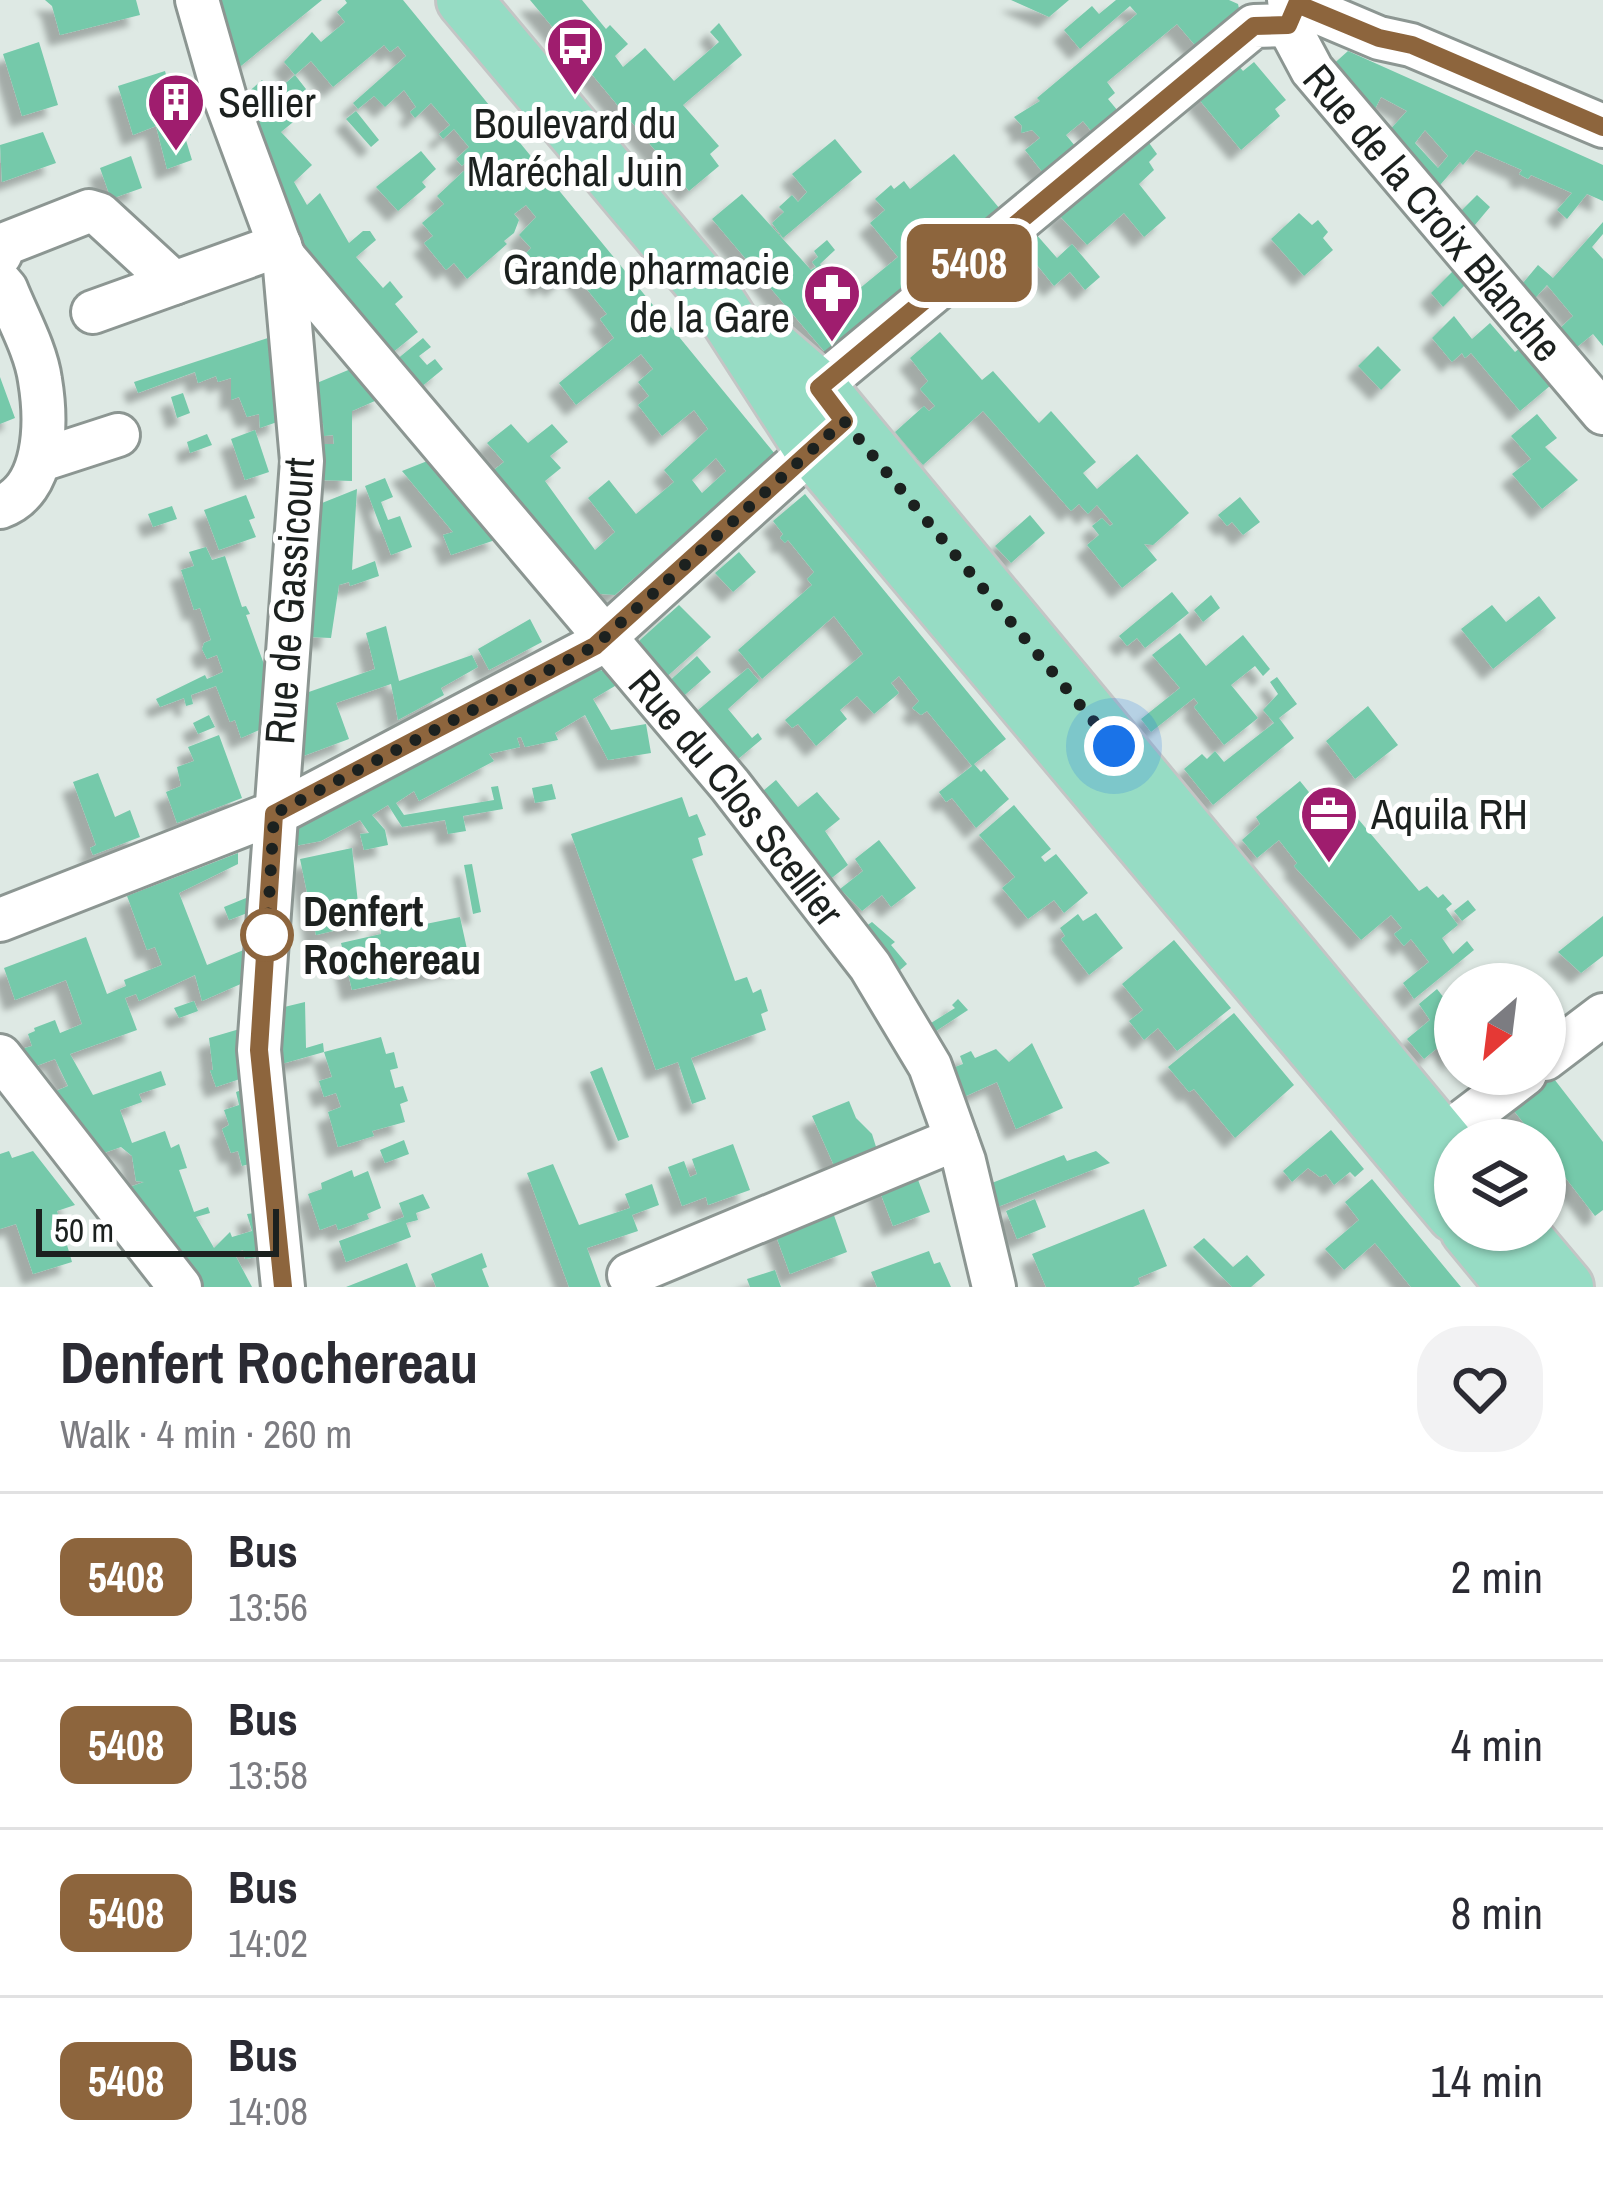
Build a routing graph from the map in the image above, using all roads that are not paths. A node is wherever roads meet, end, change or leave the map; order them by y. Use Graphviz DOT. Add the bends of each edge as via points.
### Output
graph roads {
  1 [pos="197,0"];
  2 [pos="464,0"];
  3 [pos="1364,0"];
  4 [pos="1291,10"];
  5 [pos="1412,45"];
  6 [pos="1603,127"];
  7 [pos="282,251"];
  8 [pos="0,255"];
  9 [pos="0,282"];
  10 [pos="174,283"];
  11 [pos="93,312"];
  12 [pos="1603,412"];
  13 [pos="816,417"];
  14 [pos="118,435"];
  15 [pos="40,460"];
  16 [pos="0,507"];
  17 [pos="605,638"];
  18 [pos="274,814"];
  19 [pos="0,920"];
  20 [pos="1603,1016"];
  21 [pos="1566,1043"];
  22 [pos="0,1056"];
  23 [pos="1500,1095"];
  24 [pos="1472,1119"];
  25 [pos="956,1139"];
  26 [pos="1434,1150"];
  27 [pos="1485,1251"];
  28 [pos="1536,1251"];
  29 [pos="629,1275"];
  30 [pos="180,1287"];
  31 [pos="283,1287"];
  32 [pos="994,1287"];
  33 [pos="1515,1287"];
  34 [pos="1566,1287"];
  1 -- 7 [label="street, Rue de Gassicourt"];
  2 -- 13 [label="main road"];
  3 -- 5 [label="street"];
  4 -- 5 [label="street"];
  4 -- 12 [label="street, Rue de la Croix Blanche" via="1312,70"];
  4 -- 13 [label="street" via="1254,26"];
  5 -- 6 [label="street"];
  7 -- 10 [label="street"];
  7 -- 17 [label="street, Rue du Clos Scellier"];
  7 -- 18 [label="street, Rue de Gassicourt" via="302,461"];
  8 -- 10 [label="street" via="5,244 89,211"];
  9 -- 15 [label="street" via="40,378"];
  10 -- 11 [label="street"];
  13 -- 17 [label="street"];
  13 -- 26 [label="main road"];
  14 -- 15 [label="street"];
  15 -- 16 [label="street" via="31,484"];
  17 -- 18 [label="street"];
  17 -- 25 [label="street, Rue du Clos Scellier" via="870,966 930,1066"];
  18 -- 19 [label="street"];
  18 -- 31 [label="street, Rue de Gassicourt" via="259,1050"];
  20 -- 21 [label="street"];
  22 -- 30 [label="street"];
  23 -- 24 [label="street"];
  25 -- 29 [label="street"];
  25 -- 32 [label="street, Rue du Clos Scellier"];
  27 -- 33 [label="main road"];
  28 -- 34 [label="main road"];
}
